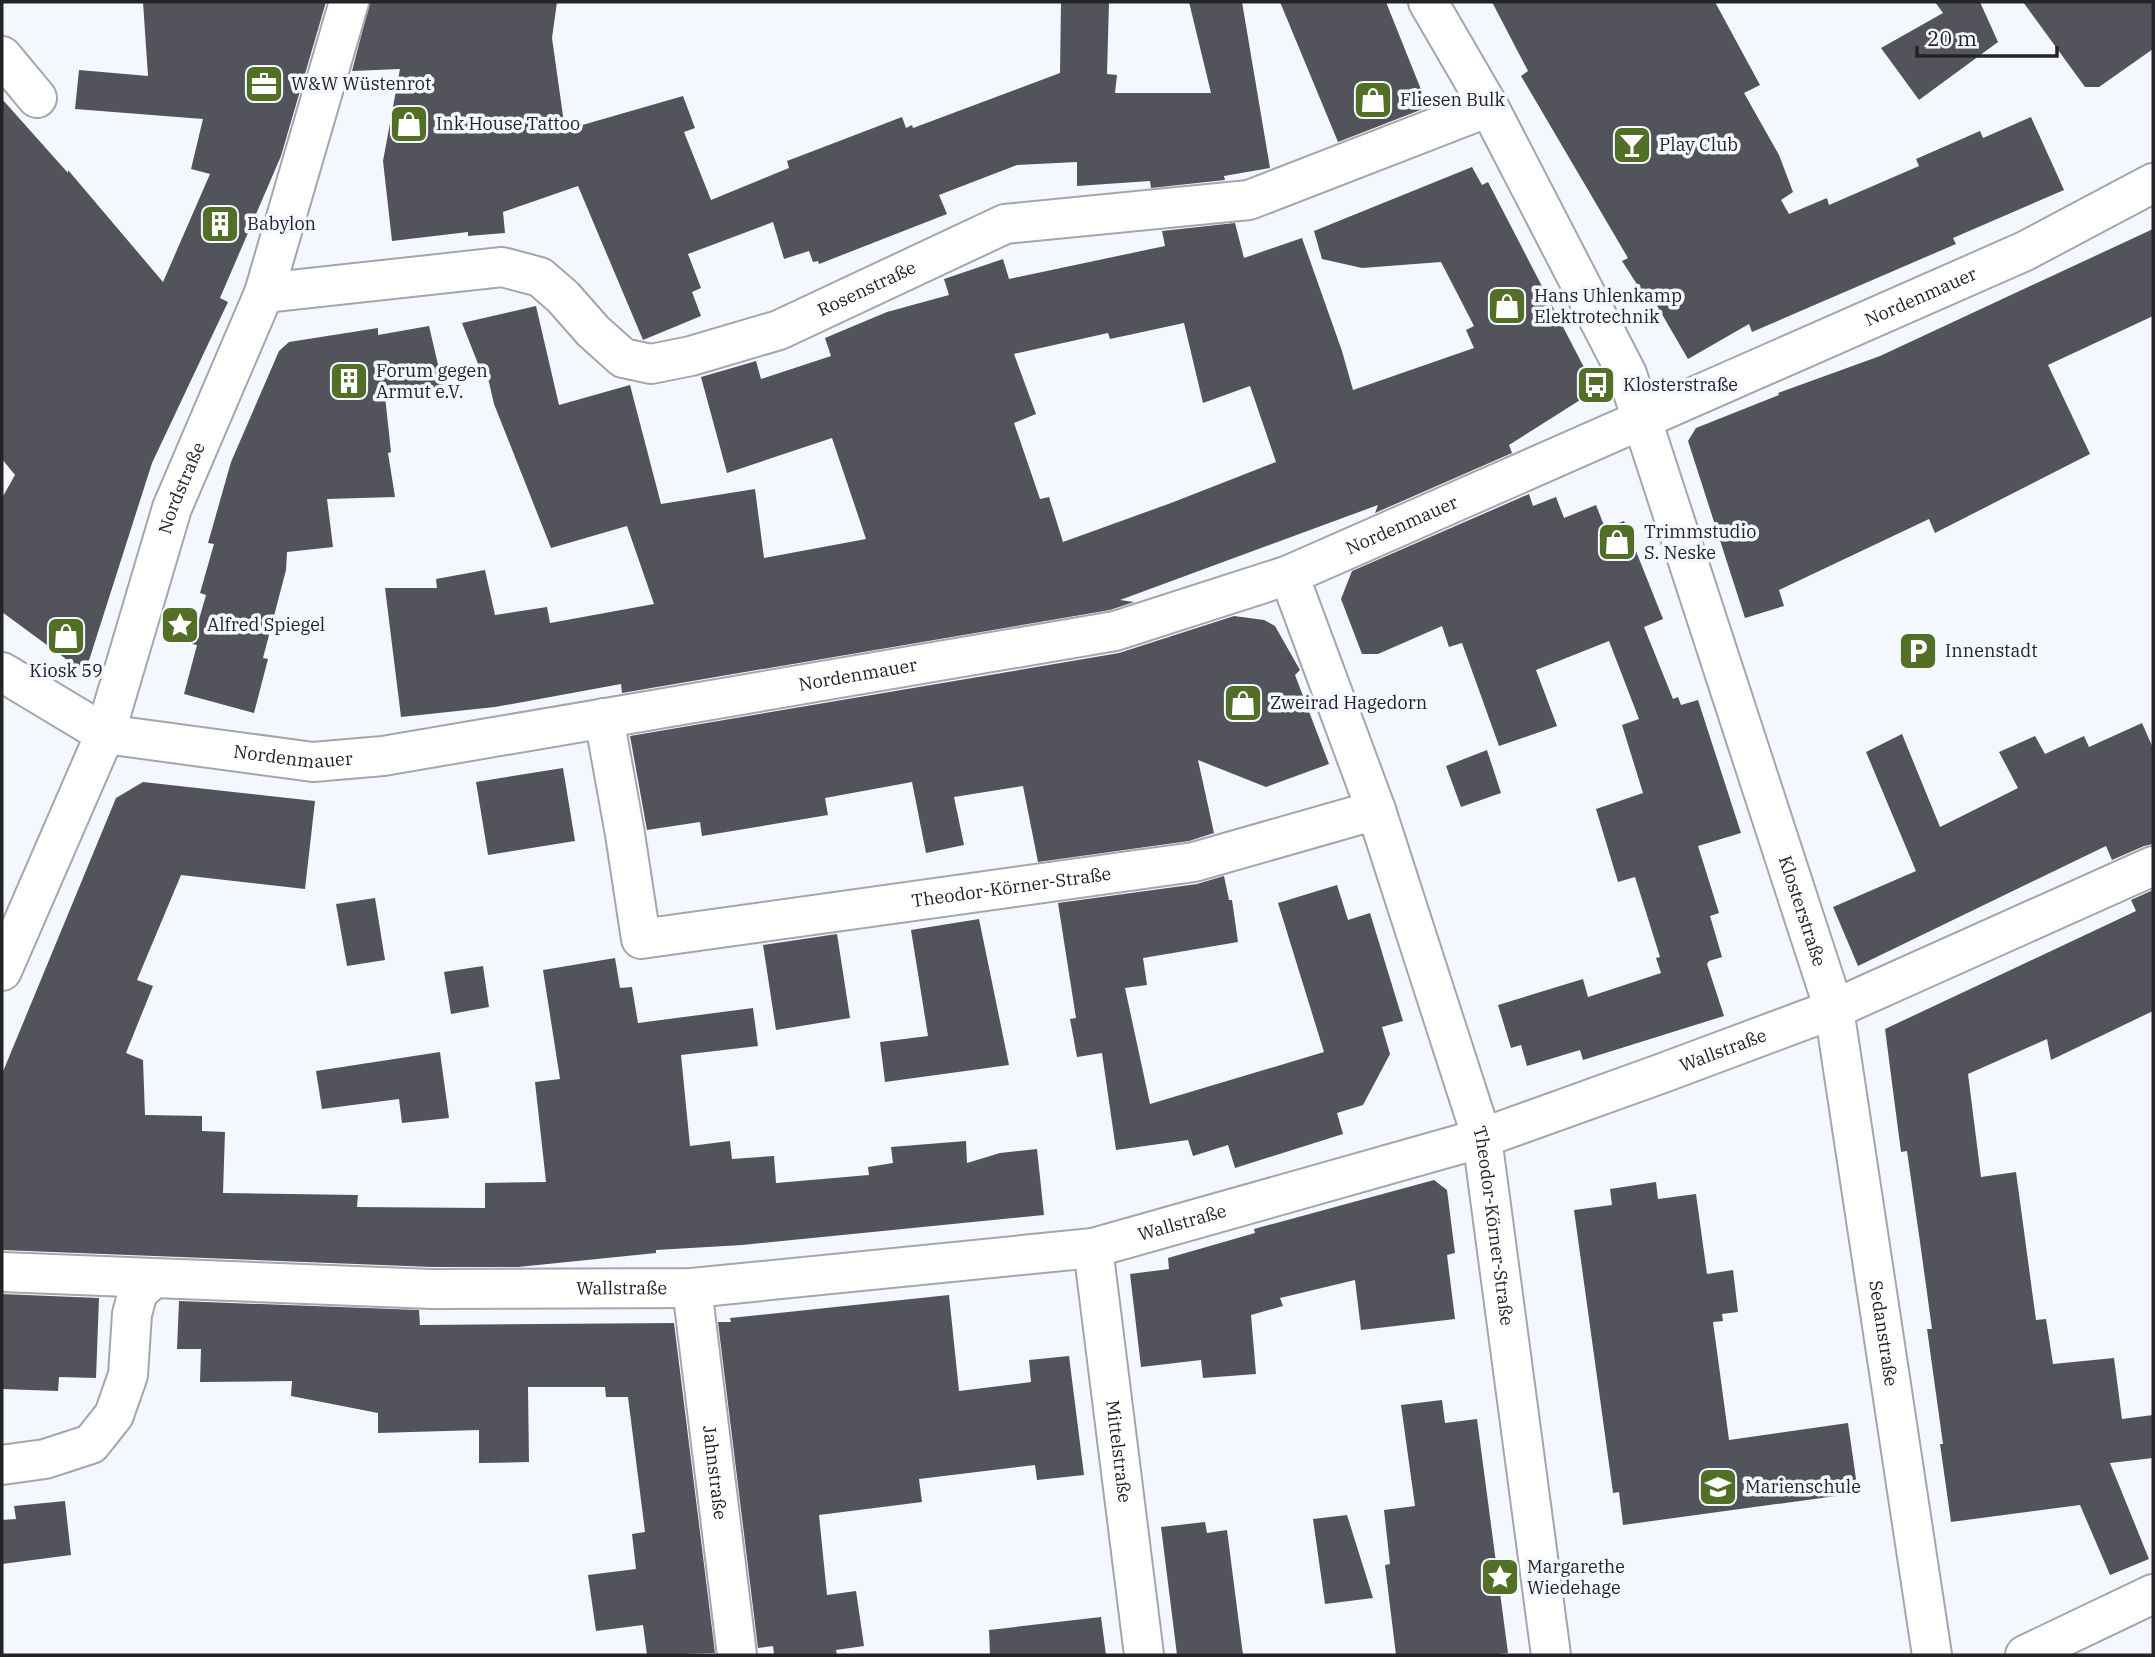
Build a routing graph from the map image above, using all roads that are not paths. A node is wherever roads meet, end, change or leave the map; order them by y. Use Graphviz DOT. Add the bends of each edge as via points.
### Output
graph roads {
  1 [pos="349,2"];
  2 [pos="1429,2"];
  3 [pos="2,56"];
  4 [pos="37,98"];
  5 [pos="1489,107"];
  6 [pos="2153,183"];
  7 [pos="264,293"];
  8 [pos="1642,419"];
  9 [pos="1289,575"];
  10 [pos="2,672"];
  11 [pos="604,718"];
  12 [pos="105,734"];
  13 [pos="1376,810"];
  14 [pos="2153,866"];
  15 [pos="2,971"];
  16 [pos="1834,1009"];
  17 [pos="1482,1138"];
  18 [pos="1093,1248"];
  19 [pos="2,1272"];
  20 [pos="154,1278"];
  21 [pos="692,1288"];
  22 [pos="2,1465"];
  23 [pos="2153,1594"];
  24 [pos="737,1655"];
  25 [pos="1144,1655"];
  26 [pos="1551,1655"];
  27 [pos="1932,1655"];
  28 [pos="2025,1655"];
  1 -- 7 [label="street, Nordstraße"];
  2 -- 5 [label="street, Klosterstraße"];
  3 -- 4 [label="street"];
  5 -- 7 [label="street, Rosenstraße" via="1249,200 1005,224 779,330 651,364 623,358 540,276 522,270 502,267"];
  5 -- 8 [label="street, Klosterstraße" via="1627,374"];
  6 -- 8 [label="street, Nordenmauer" via="2025,251"];
  7 -- 12 [label="street, Nordstraße" via="172,508"];
  8 -- 9 [label="street, Nordenmauer"];
  8 -- 16 [label="street, Klosterstraße"];
  9 -- 11 [label="street, Nordenmauer" via="1115,631"];
  9 -- 13 [label="street, Theodor-Körner-Straße"];
  10 -- 12 [label="street"];
  11 -- 12 [label="street, Nordenmauer" via="383,756 313,762"];
  11 -- 13 [label="street, Theodor-Körner-Straße" via="641,939 1194,862"];
  12 -- 15 [label="street, Nordstraße"];
  13 -- 17 [label="street, Theodor-Körner-Straße"];
  14 -- 16 [label="street, Wallstraße"];
  16 -- 17 [label="street, Wallstraße"];
  16 -- 27 [label="street, Sedanstraße"];
  17 -- 18 [label="street, Wallstraße"];
  17 -- 26 [label="street, Theodor-Körner-Straße"];
  18 -- 21 [label="street, Wallstraße"];
  18 -- 25 [label="street, Mittelstraße"];
  19 -- 20 [label="street, Wallstraße"];
  20 -- 21 [label="street, Wallstraße" via="432,1289"];
  20 -- 22 [label="street" via="138,1292 128,1375 114,1415 90,1444 45,1459"];
  21 -- 24 [label="street, Jahnstraße"];
  23 -- 28 [label="street"];
}
